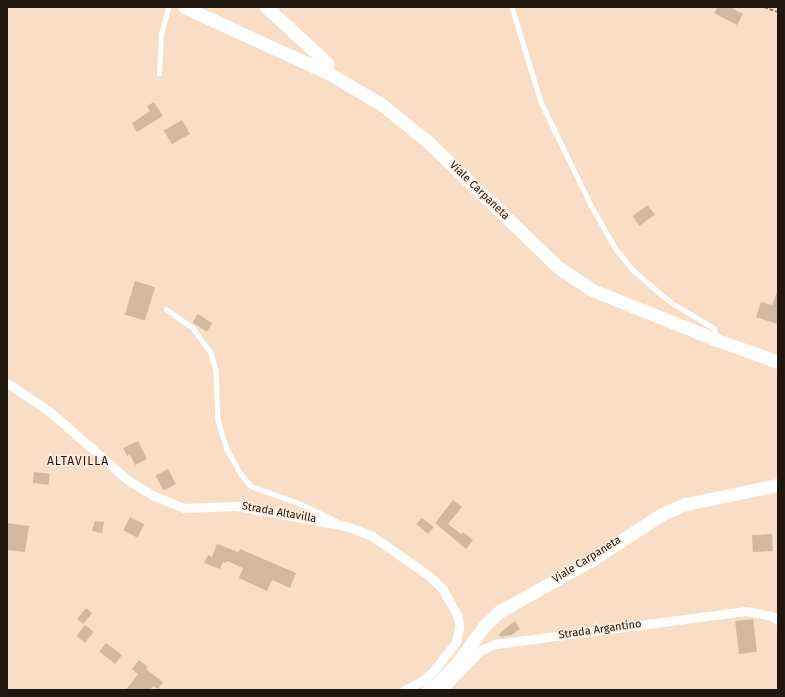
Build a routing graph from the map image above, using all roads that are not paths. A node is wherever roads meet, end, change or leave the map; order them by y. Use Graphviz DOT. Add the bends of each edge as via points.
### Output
graph roads {
  1 [pos="168,7"];
  2 [pos="184,7"];
  3 [pos="266,7"];
  4 [pos="512,7"];
  5 [pos="328,73"];
  6 [pos="159,74"];
  7 [pos="166,309"];
  8 [pos="717,340"];
  9 [pos="778,362"];
  10 [pos="7,383"];
  11 [pos="778,485"];
  12 [pos="341,524"];
  13 [pos="778,620"];
  14 [pos="432,687"];
  15 [pos="404,690"];
  1 -- 6 [label="lane" via="161,34"];
  2 -- 5 [label="main road, Viale Carpaneta"];
  3 -- 5 [label="main road" via="324,59"];
  4 -- 8 [label="lane" via="541,102 592,207 616,249 632,269 667,299 714,328"];
  5 -- 8 [label="main road, Viale Carpaneta" via="381,104 428,142 558,267 592,290"];
  7 -- 12 [label="lane" via="193,328 211,354 216,371 219,426 241,474 251,486 301,504"];
  8 -- 9 [label="main road, Viale Carpaneta"];
  10 -- 12 [label="street, Strada Altavilla" via="48,411 129,481 173,505 184,508 236,506"];
  11 -- 14 [label="main road, Viale Carpaneta" via="686,504 662,514 590,561 500,611 485,625 458,662"];
  12 -- 15 [label="street, Strada Altavilla" via="372,536 428,575 442,588 458,617 456,642 447,655 424,680"];
  13 -- 14 [label="street, Strada Argantino" via="746,611 495,644 482,650 446,686"];
}
